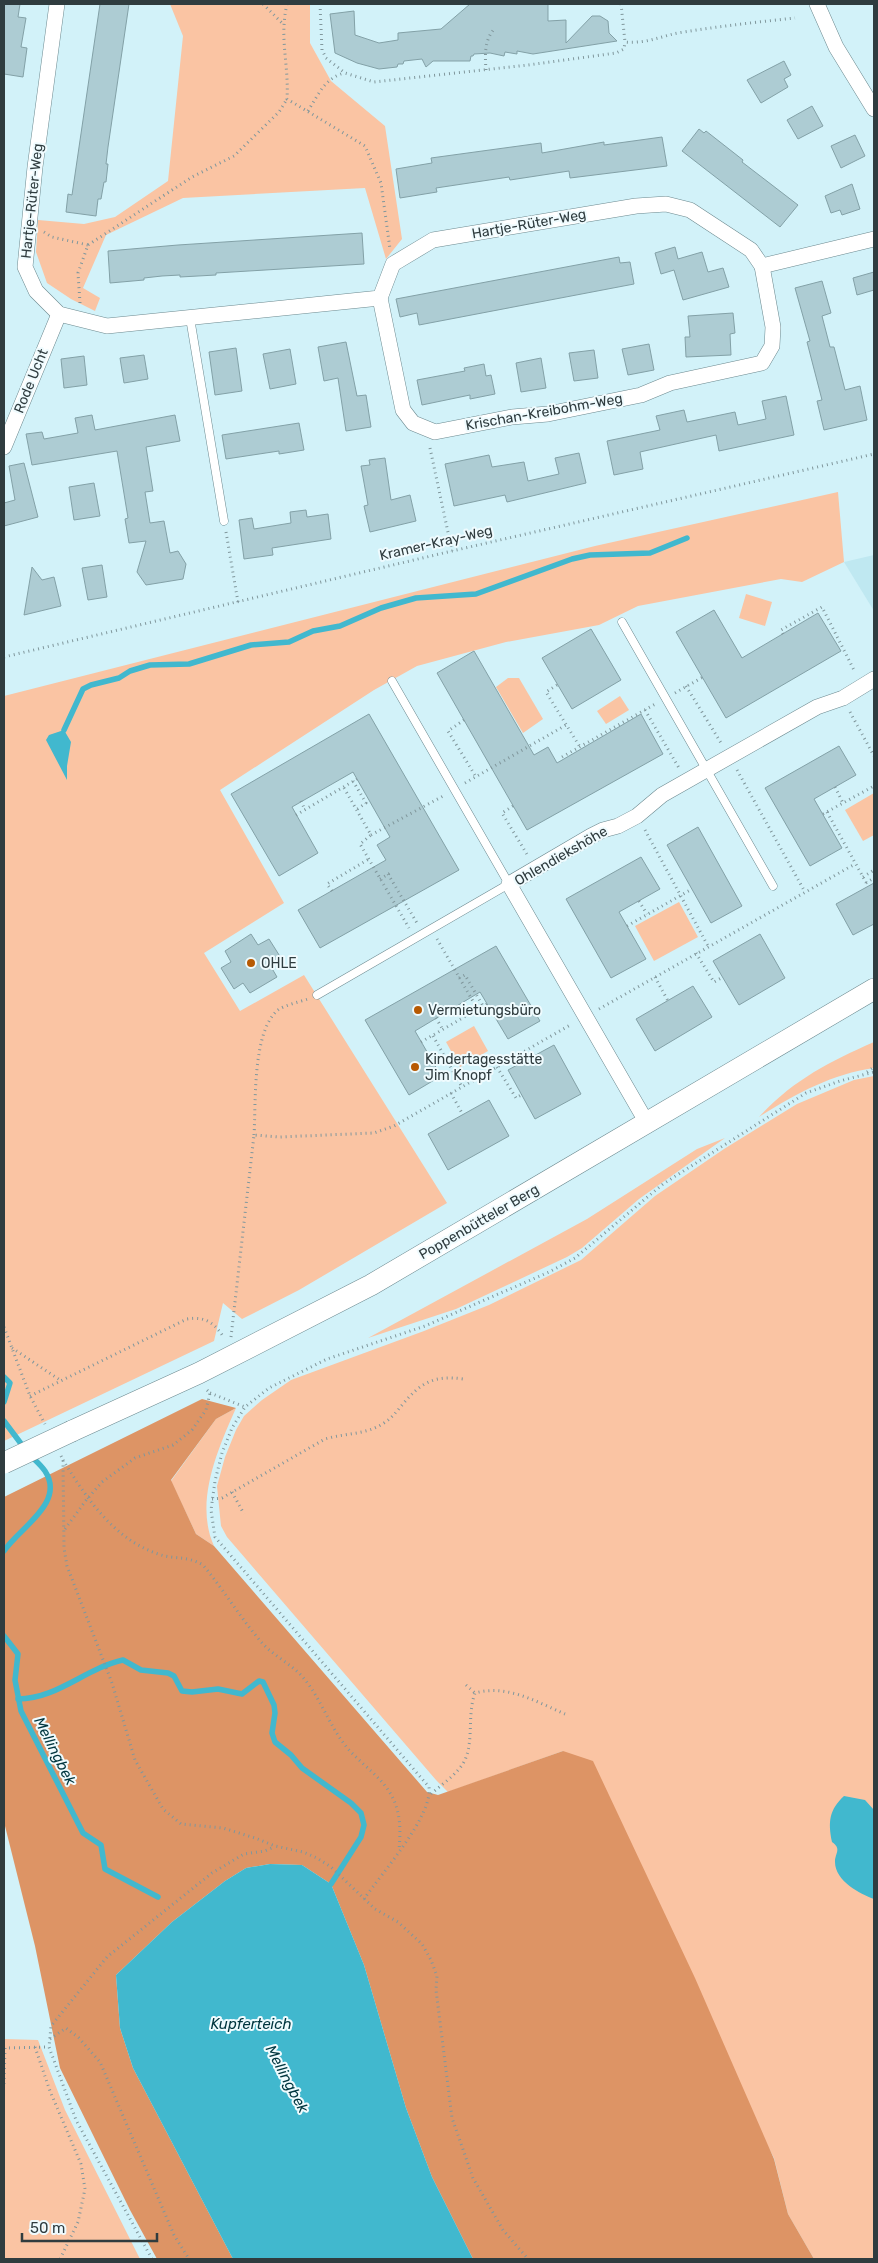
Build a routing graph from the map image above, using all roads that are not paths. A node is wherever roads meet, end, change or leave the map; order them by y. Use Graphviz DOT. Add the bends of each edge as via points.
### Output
graph roads {
  1 [pos="57,4"];
  2 [pos="817,4"];
  3 [pos="874,109"];
  4 [pos="874,239"];
  5 [pos="762,266"];
  6 [pos="380,298"];
  7 [pos="59,314"];
  8 [pos="190,318"];
  9 [pos="4,447"];
  10 [pos="224,521"];
  11 [pos="622,622"];
  12 [pos="392,681"];
  13 [pos="868,683"];
  14 [pos="707,770"];
  15 [pos="509,884"];
  16 [pos="773,886"];
  17 [pos="874,989"];
  18 [pos="318,995"];
  19 [pos="647,1123"];
  20 [pos="4,1463"];
  1 -- 7 [label="street, Hartje-Rüter-Weg" via="25,267 36,291"];
  2 -- 3 [label="street" via="836,47"];
  4 -- 5 [label="street"];
  5 -- 6 [label="street, Hartje-Rüter-Weg" via="751,250 690,210 666,204 636,206 433,240 392,264"];
  5 -- 6 [label="street, Krischan-Kreibohm-Weg" via="774,327 772,346 762,362 670,383 641,395 435,432 413,423 403,410"];
  6 -- 8 [label="street, Hartje-Rüter-Weg"];
  7 -- 8 [label="street, Hartje-Rüter-Weg" via="107,326"];
  7 -- 9 [label="street, Rode Ucht"];
  8 -- 10 [label="lane"];
  11 -- 14 [label="lane"];
  12 -- 15 [label="lane"];
  13 -- 14 [label="street, Ohlendiekshöhe" via="843,698 817,707"];
  14 -- 15 [label="street, Ohlendiekshöhe" via="662,795 637,816 591,836"];
  14 -- 16 [label="lane"];
  15 -- 18 [label="lane"];
  15 -- 19 [label="street, Ohlendiekshöhe"];
  17 -- 19 [label="main road, Poppenbütteler Berg"];
  19 -- 20 [label="main road, Poppenbütteler Berg, bridge" via="371,1285 227,1347 72,1431"];
}
